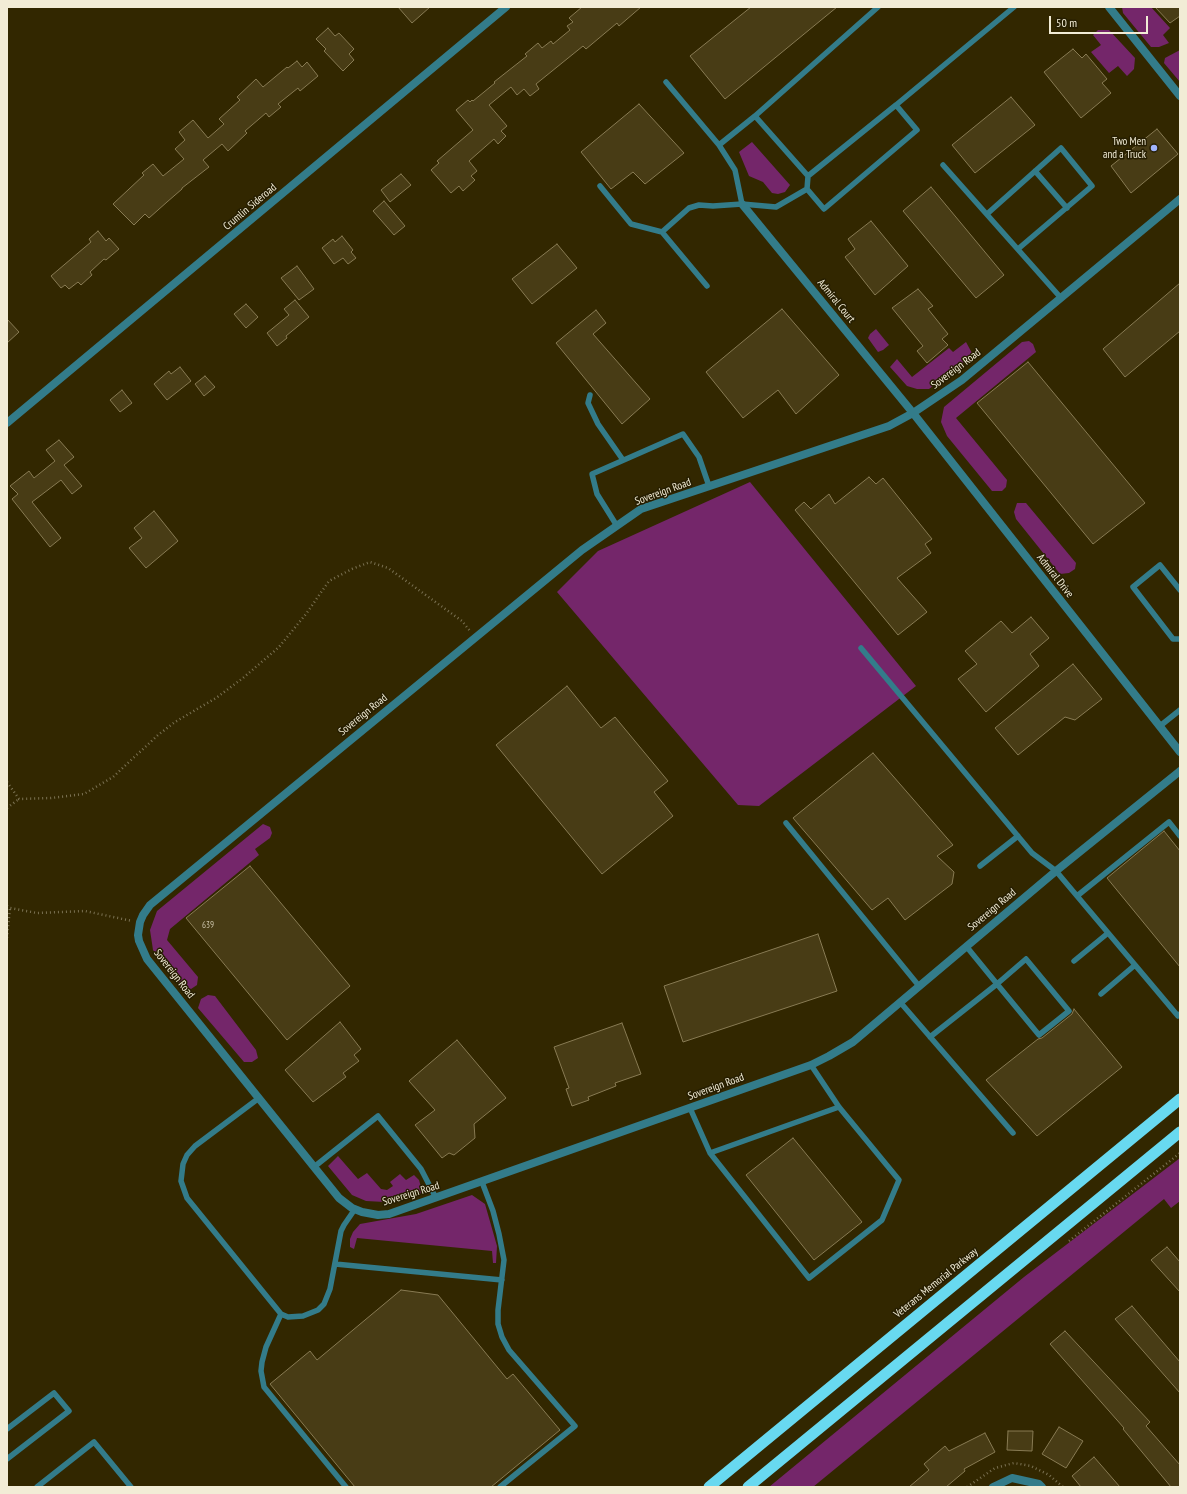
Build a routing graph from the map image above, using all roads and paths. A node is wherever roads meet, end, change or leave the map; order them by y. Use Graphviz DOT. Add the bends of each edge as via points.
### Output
graph roads {
  1 [pos="506,7"];
  2 [pos="878,7"];
  3 [pos="1014,7"];
  4 [pos="1109,7"];
  5 [pos="666,82"];
  6 [pos="1180,96"];
  7 [pos="896,105"];
  8 [pos="755,116"];
  9 [pos="719,145"];
  10 [pos="943,165"];
  11 [pos="1035,171"];
  12 [pos="808,176"];
  13 [pos="600,186"];
  14 [pos="807,189"];
  15 [pos="1179,202"];
  16 [pos="742,204"];
  17 [pos="1066,208"];
  18 [pos="987,214"];
  19 [pos="662,232"];
  20 [pos="1018,249"];
  21 [pos="707,286"];
  22 [pos="1061,298"];
  23 [pos="590,395"];
  24 [pos="913,413"];
  25 [pos="7,423"];
  26 [pos="623,460"];
  27 [pos="709,486"];
  28 [pos="617,526"];
  29 [pos="1180,590"];
  30 [pos="475,638"];
  31 [pos="1180,639"];
  32 [pos="862,648"];
  33 [pos="1180,710"];
  34 [pos="1160,726"];
  35 [pos="1180,752"];
  36 [pos="1180,771"];
  37 [pos="7,782"];
  38 [pos="19,799"];
  39 [pos="7,808"];
  40 [pos="786,823"];
  41 [pos="1018,836"];
  42 [pos="1180,836"];
  43 [pos="980,866"];
  44 [pos="1056,871"];
  45 [pos="1076,896"];
  46 [pos="8,907"];
  47 [pos="140,922"];
  48 [pos="1108,933"];
  49 [pos="7,938"];
  50 [pos="966,946"];
  51 [pos="1074,961"];
  52 [pos="1135,965"];
  53 [pos="997,984"];
  54 [pos="919,986"];
  55 [pos="1102,994"];
  56 [pos="900,1002"];
  57 [pos="1180,1014"];
  58 [pos="930,1037"];
  59 [pos="811,1065"];
  60 [pos="259,1098"];
  61 [pos="1180,1099"];
  62 [pos="839,1107"];
  63 [pos="690,1108"];
  64 [pos="1180,1132"];
  65 [pos="1013,1133"];
  66 [pos="710,1153"];
  67 [pos="314,1167"];
  68 [pos="482,1182"];
  69 [pos="436,1198"];
  70 [pos="355,1209"];
  71 [pos="335,1264"];
  72 [pos="502,1280"];
  73 [pos="282,1314"];
  74 [pos="7,1429"];
  75 [pos="7,1459"];
  76 [pos="37,1487"];
  77 [pos="131,1487"];
  78 [pos="346,1487"];
  79 [pos="500,1487"];
  80 [pos="709,1487"];
  81 [pos="748,1487"];
  82 [pos="993,1487"];
  83 [pos="1042,1487"];
  1 -- 25 [label="street, Crumlin Sideroad"];
  2 -- 8 [label="lane"];
  3 -- 7 [label="lane"];
  4 -- 6 [label="street"];
  5 -- 9 [label="lane"];
  7 -- 12 [label="lane"];
  7 -- 14 [label="lane" via="916,130 824,208"];
  8 -- 9 [label="lane"];
  8 -- 12 [label="lane"];
  9 -- 16 [label="lane" via="735,170"];
  10 -- 18 [label="lane"];
  11 -- 17 [label="lane"];
  11 -- 17 [label="lane" via="1061,148 1092,186"];
  11 -- 18 [label="lane"];
  12 -- 14 [label="lane"];
  13 -- 19 [label="lane" via="631,224"];
  14 -- 16 [label="lane" via="776,207"];
  15 -- 22 [label="street, Sovereign Road"];
  16 -- 19 [label="lane" via="699,205 689,208"];
  16 -- 24 [label="street, Admiral Court"];
  17 -- 20 [label="lane"];
  18 -- 20 [label="lane"];
  19 -- 21 [label="lane"];
  20 -- 22 [label="lane"];
  22 -- 24 [label="street, Sovereign Road" via="962,380"];
  23 -- 26 [label="lane" via="588,403 598,424"];
  24 -- 27 [label="street, Sovereign Road" via="889,426"];
  24 -- 34 [label="street, Admiral Drive"];
  26 -- 27 [label="lane" via="683,434 699,457"];
  26 -- 28 [label="lane" via="592,474 597,494"];
  27 -- 28 [label="street, Sovereign Road" via="641,509"];
  28 -- 30 [label="street, Sovereign Road" via="582,550"];
  29 -- 31 [label="lane" via="1160,565 1134,587 1173,639"];
  30 -- 38 [label="path" via="462,621 388,568 370,562 364,564 329,580 279,647 216,698 158,735 113,777 84,794"];
  30 -- 47 [label="street, Sovereign Road" via="150,905"];
  32 -- 41 [label="lane"];
  33 -- 34 [label="lane"];
  34 -- 35 [label="street, Admiral Drive"];
  36 -- 44 [label="street, Sovereign Road"];
  37 -- 38 [label="path"];
  38 -- 39 [label="path"];
  40 -- 54 [label="lane"];
  41 -- 43 [label="lane"];
  41 -- 44 [label="lane" via="1032,854"];
  42 -- 45 [label="lane" via="1169,822"];
  44 -- 45 [label="lane"];
  44 -- 50 [label="street, Sovereign Road"];
  45 -- 48 [label="lane"];
  46 -- 47 [label="path" via="38,913 85,911"];
  46 -- 49 [label="path"];
  47 -- 60 [label="street, Sovereign Road" via="138,935 144,953"];
  48 -- 51 [label="lane"];
  48 -- 52 [label="lane"];
  50 -- 53 [label="lane"];
  50 -- 54 [label="street, Sovereign Road"];
  52 -- 55 [label="lane"];
  52 -- 57 [label="lane" via="1178,1016"];
  53 -- 53 [label="lane" via="1039,1035 1069,1011 1026,959"];
  53 -- 58 [label="lane"];
  54 -- 56 [label="street, Sovereign Road"];
  56 -- 58 [label="lane"];
  56 -- 59 [label="street, Sovereign Road" via="853,1042"];
  58 -- 65 [label="lane"];
  59 -- 62 [label="lane"];
  59 -- 63 [label="street, Sovereign Road"];
  60 -- 67 [label="street, Sovereign Road"];
  60 -- 73 [label="lane" via="195,1146 183,1164 182,1180 187,1198"];
  61 -- 80 [label="highway, Veterans Memorial Parkway"];
  62 -- 66 [label="lane"];
  62 -- 66 [label="lane" via="899,1180 882,1220 809,1278"];
  63 -- 66 [label="lane"];
  63 -- 68 [label="street, Sovereign Road"];
  64 -- 81 [label="highway"];
  67 -- 69 [label="lane" via="378,1116 421,1169"];
  67 -- 70 [label="street, Sovereign Road" via="339,1198"];
  68 -- 69 [label="street, Sovereign Road"];
  68 -- 72 [label="lane" via="499,1234 504,1260"];
  69 -- 70 [label="street, Sovereign Road" via="389,1214 372,1214"];
  70 -- 71 [label="lane" via="341,1231"];
  71 -- 72 [label="lane"];
  71 -- 73 [label="lane" via="328,1296 318,1310 295,1318"];
  72 -- 79 [label="lane" via="498,1310 498,1324 502,1337 510,1350 575,1426"];
  73 -- 78 [label="lane" via="266,1347 262,1362 264,1387"];
  74 -- 75 [label="lane" via="54,1393 69,1411"];
  76 -- 77 [label="lane" via="94,1442"];
  82 -- 83 [label="street" via="1012,1478 1039,1484"];
}
